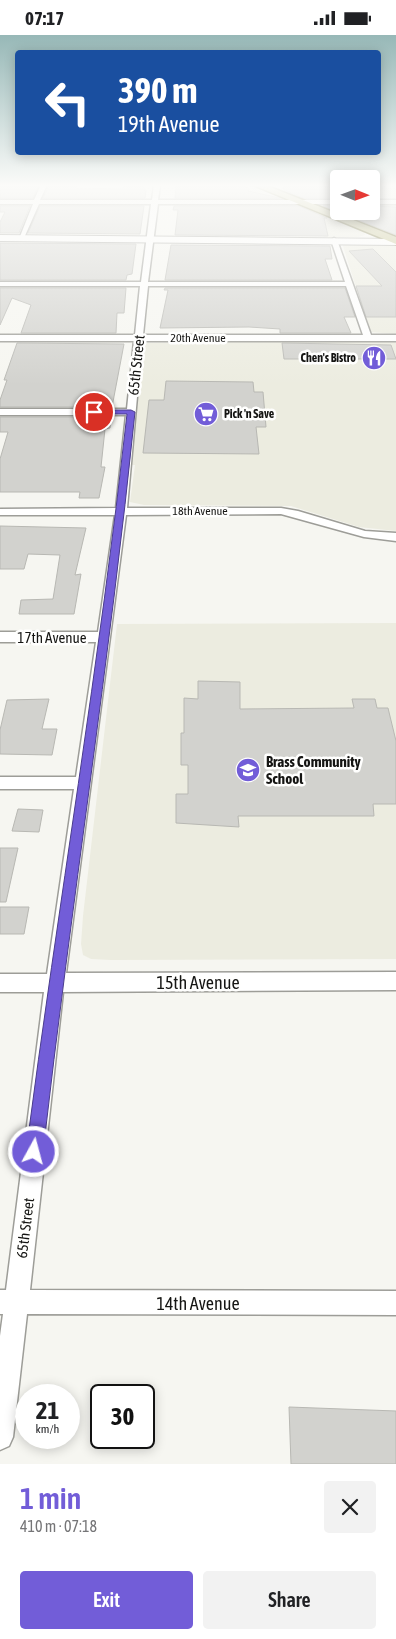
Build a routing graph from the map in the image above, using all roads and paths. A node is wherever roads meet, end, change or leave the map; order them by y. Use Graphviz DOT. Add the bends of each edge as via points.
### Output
graph roads {
  1 [pos="148,252"];
  2 [pos="338,252"];
  3 [pos="0,284"];
  4 [pos="144,284"];
  5 [pos="350,284"];
  6 [pos="0,338"];
  7 [pos="139,338"];
  8 [pos="368,338"];
  9 [pos="396,338"];
  10 [pos="131,412"];
  11 [pos="0,413"];
  12 [pos="0,512"];
  13 [pos="120,512"];
  14 [pos="396,537"];
  15 [pos="0,637"];
  16 [pos="103,637"];
  17 [pos="0,783"];
  18 [pos="83,783"];
  19 [pos="396,981"];
  20 [pos="0,983"];
  21 [pos="55,983"];
  22 [pos="8,1302"];
  23 [pos="396,1303"];
  24 [pos="0,1437"];
  1 -- 4 [label="street, 65th Street"];
  2 -- 5 [label="street"];
  3 -- 4 [label="street"];
  4 -- 5 [label="street"];
  4 -- 7 [label="street, 65th Street"];
  5 -- 8 [label="street"];
  6 -- 7 [label="street, 20th Avenue"];
  7 -- 8 [label="street, 20th Avenue"];
  7 -- 10 [label="street, 65th Street"];
  8 -- 9 [label="street, 20th Avenue"];
  10 -- 11 [label="street"];
  10 -- 13 [label="street, 65th Street"];
  12 -- 13 [label="street, 18th Avenue"];
  13 -- 14 [label="street, 18th Avenue" via="281,511 364,533"];
  13 -- 16 [label="street, 65th Street"];
  15 -- 16 [label="street, 17th Avenue"];
  16 -- 18 [label="street, 65th Street"];
  17 -- 18 [label="street"];
  18 -- 21 [label="street, 65th Street"];
  19 -- 21 [label="street, 15th Avenue"];
  20 -- 21 [label="street, 15th Avenue"];
  21 -- 22 [label="street, 65th Street"];
  22 -- 23 [label="street, 14th Avenue"];
  22 -- 24 [label="street, 65th Street"];
}
